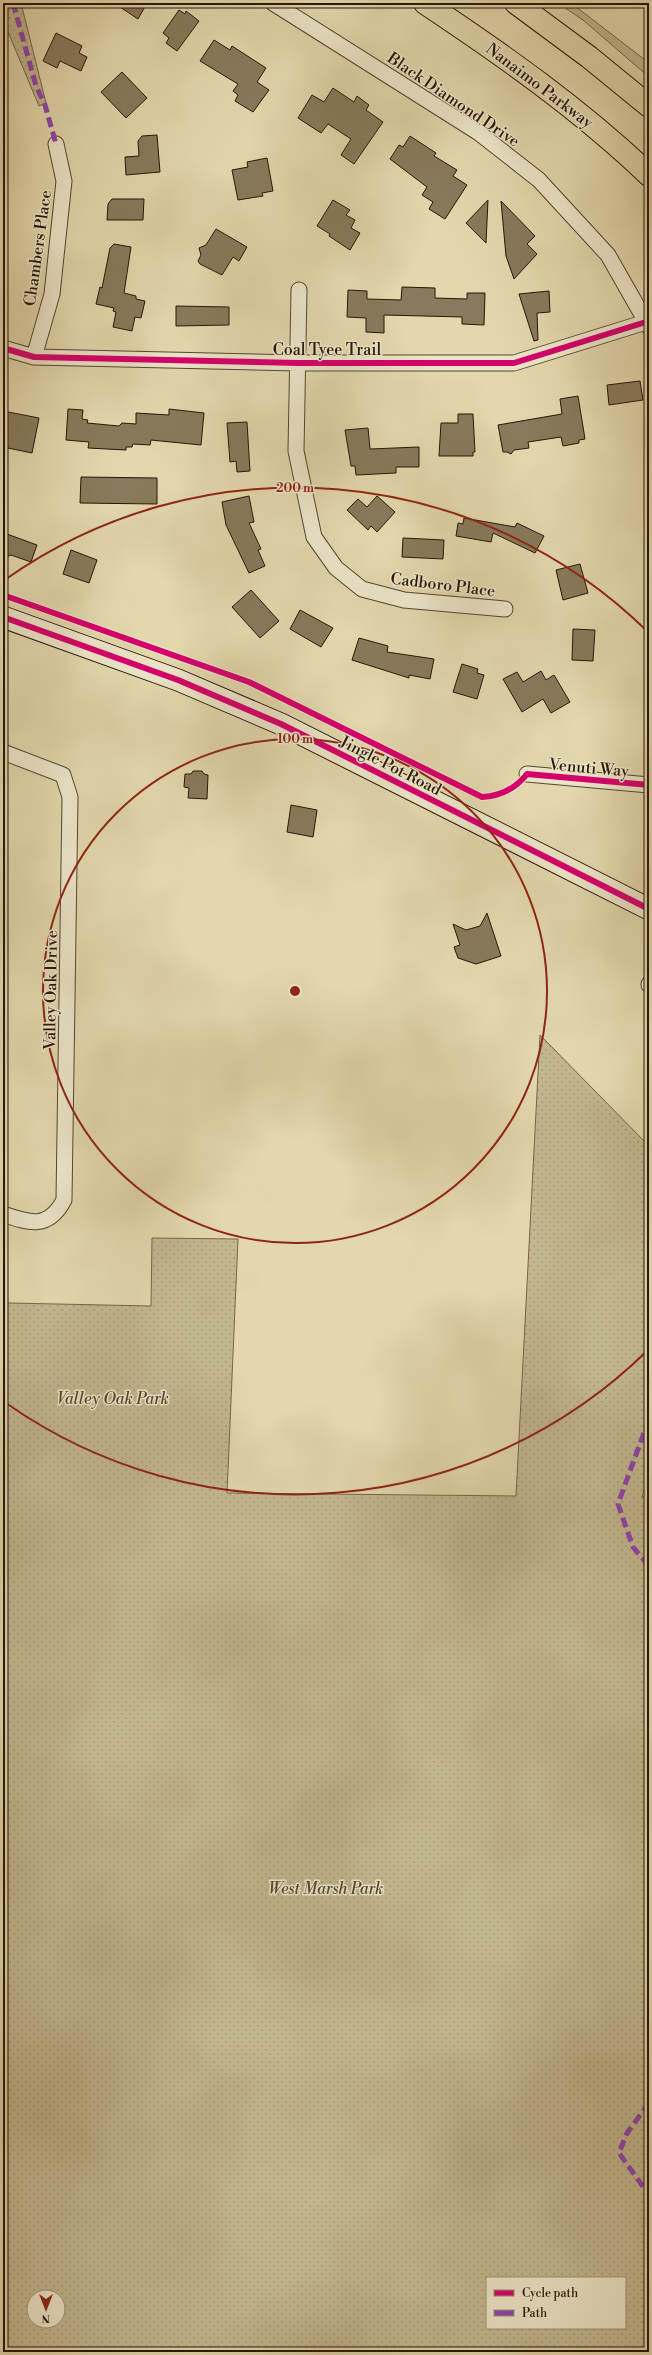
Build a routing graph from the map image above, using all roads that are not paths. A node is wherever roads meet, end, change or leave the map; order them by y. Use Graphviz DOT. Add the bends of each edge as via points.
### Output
graph roads {
  1 [pos="273,3"];
  2 [pos="425,3"];
  3 [pos="516,3"];
  4 [pos="649,106"];
  5 [pos="56,144"];
  6 [pos="649,175"];
  7 [pos="299,290"];
  8 [pos="648,324"];
  9 [pos="3,348"];
  10 [pos="34,356"];
  11 [pos="298,363"];
  12 [pos="505,609"];
  13 [pos="3,616"];
  14 [pos="3,752"];
  15 [pos="527,774"];
  16 [pos="649,785"];
  17 [pos="649,909"];
  18 [pos="3,1214"];
  1 -- 8 [label="street, Black Diamond Drive" via="479,133 539,180 608,255"];
  2 -- 6 [label="highway, Nanaimo Parkway" via="541,85 590,123"];
  3 -- 4 [label="highway" via="589,57"];
  5 -- 10 [label="street, Chambers Place" via="64,181 52,294"];
  7 -- 11 [label="street, Cadboro Place"];
  8 -- 11 [label="street, Coal Tyee Trail" via="514,363"];
  9 -- 10 [label="street, Coal Tyee Trail"];
  10 -- 11 [label="street, Coal Tyee Trail"];
  11 -- 12 [label="street, Cadboro Place" via="296,451 314,538 336,568 362,589 404,600"];
  13 -- 17 [label="main road, Jingle Pot Road" via="233,702"];
  14 -- 18 [label="street, Valley Oak Drive" via="63,775 70,796 64,1200 53,1215 42,1221 29,1222"];
  15 -- 16 [label="street, Venuti Way"];
}
